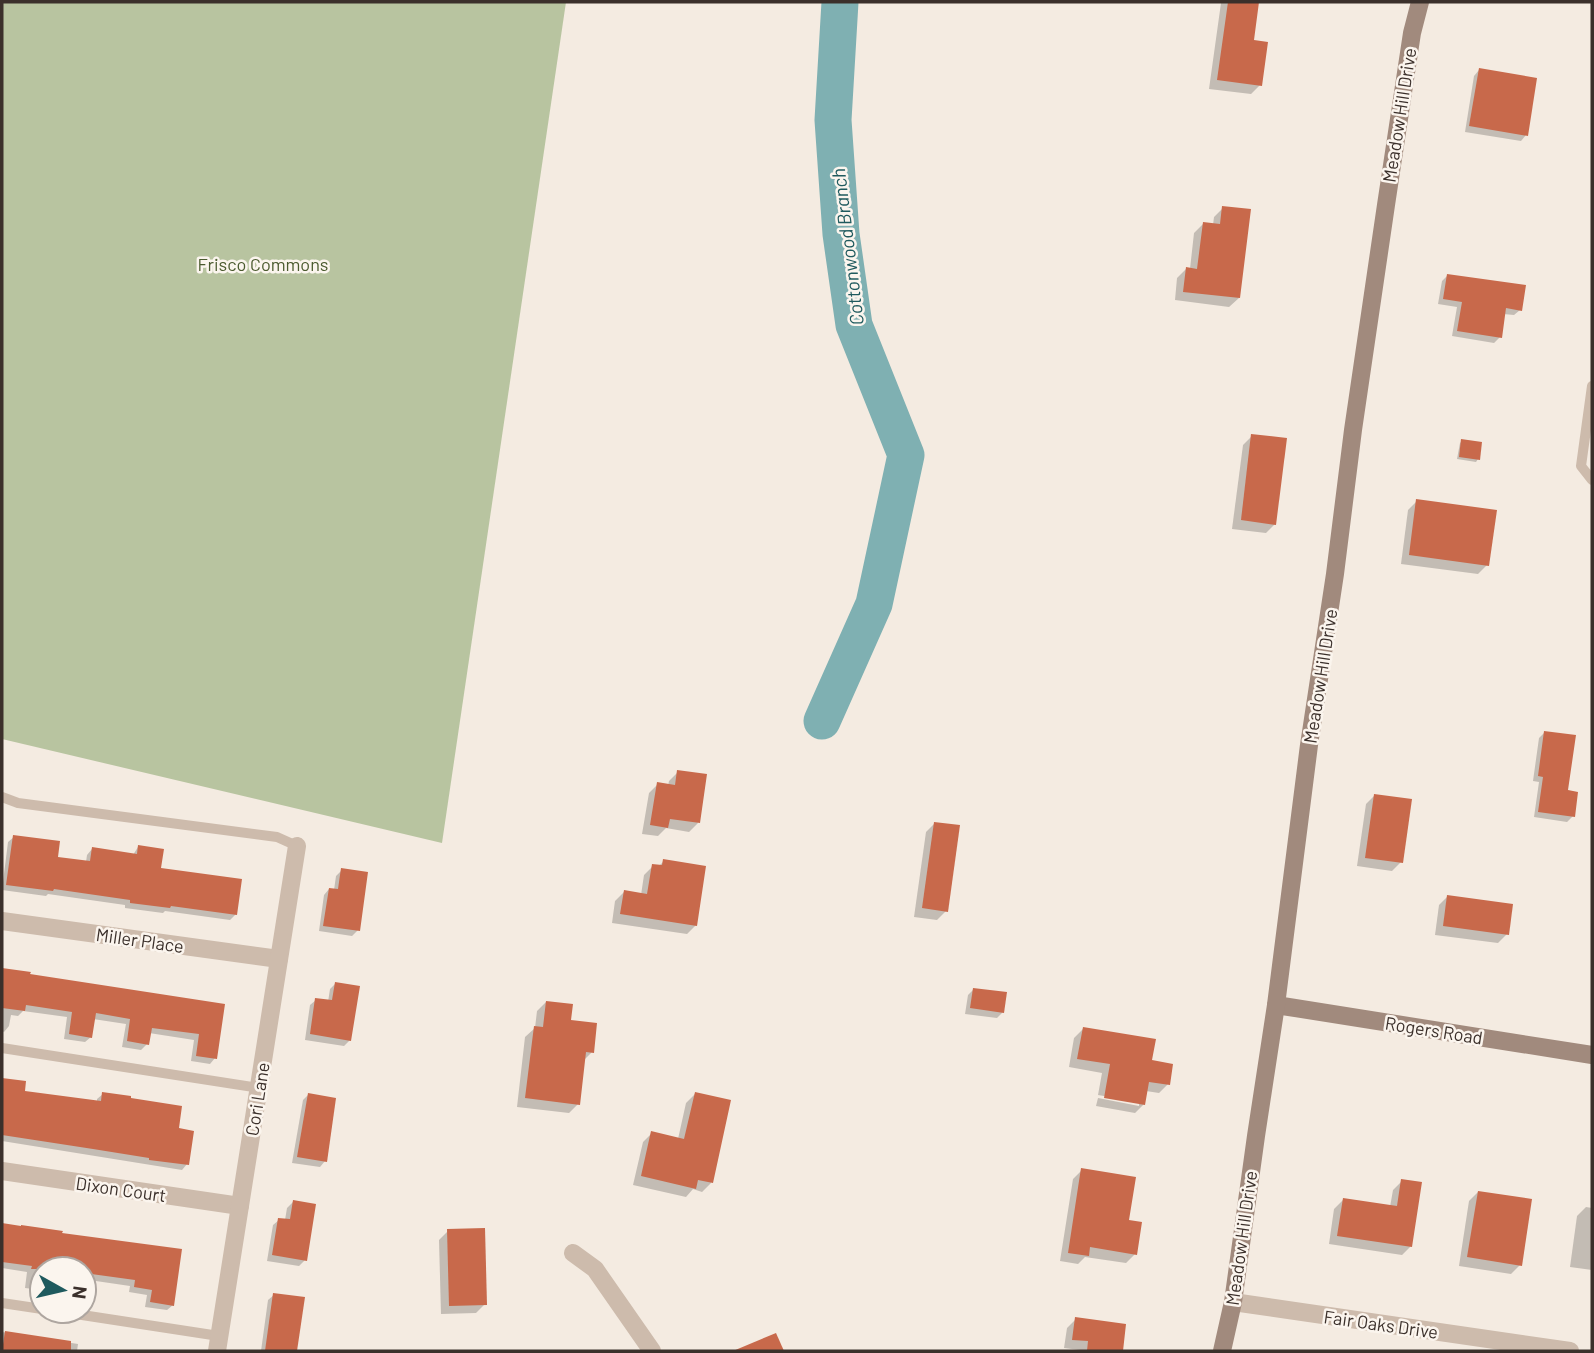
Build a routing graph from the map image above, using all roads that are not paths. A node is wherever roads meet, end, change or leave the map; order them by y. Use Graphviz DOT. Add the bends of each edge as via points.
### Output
graph roads {
  1 [pos="1420,2"];
  2 [pos="1592,386"];
  3 [pos="1592,480"];
  4 [pos="2,797"];
  5 [pos="297,846"];
  6 [pos="2,921"];
  7 [pos="279,959"];
  8 [pos="1276,1005"];
  9 [pos="2,1048"];
  10 [pos="1592,1055"];
  11 [pos="259,1088"];
  12 [pos="2,1171"];
  13 [pos="240,1206"];
  14 [pos="573,1253"];
  15 [pos="1233,1302"];
  16 [pos="2,1303"];
  17 [pos="28,1307"];
  18 [pos="98,1319"];
  19 [pos="218,1343"];
  20 [pos="652,1351"];
  21 [pos="1222,1351"];
  22 [pos="1570,1351"];
  1 -- 8 [label="street, Meadow Hill Drive" via="1361,376"];
  2 -- 3 [label="lane" via="1581,467"];
  4 -- 5 [label="lane" via="18,803 277,837"];
  5 -- 7 [label="street, Cori Lane"];
  6 -- 7 [label="street, Miller Place"];
  7 -- 11 [label="street, Cori Lane"];
  8 -- 10 [label="street, Rogers Road"];
  8 -- 15 [label="street, Meadow Hill Drive"];
  9 -- 11 [label="lane"];
  11 -- 13 [label="street, Cori Lane"];
  12 -- 13 [label="street, Dixon Court"];
  13 -- 19 [label="street, Cori Lane"];
  14 -- 20 [label="street" via="595,1269"];
  15 -- 21 [label="street, Meadow Hill Drive"];
  15 -- 22 [label="street, Fair Oaks Drive"];
  16 -- 17 [label="lane"];
  18 -- 19 [label="lane"];
}
